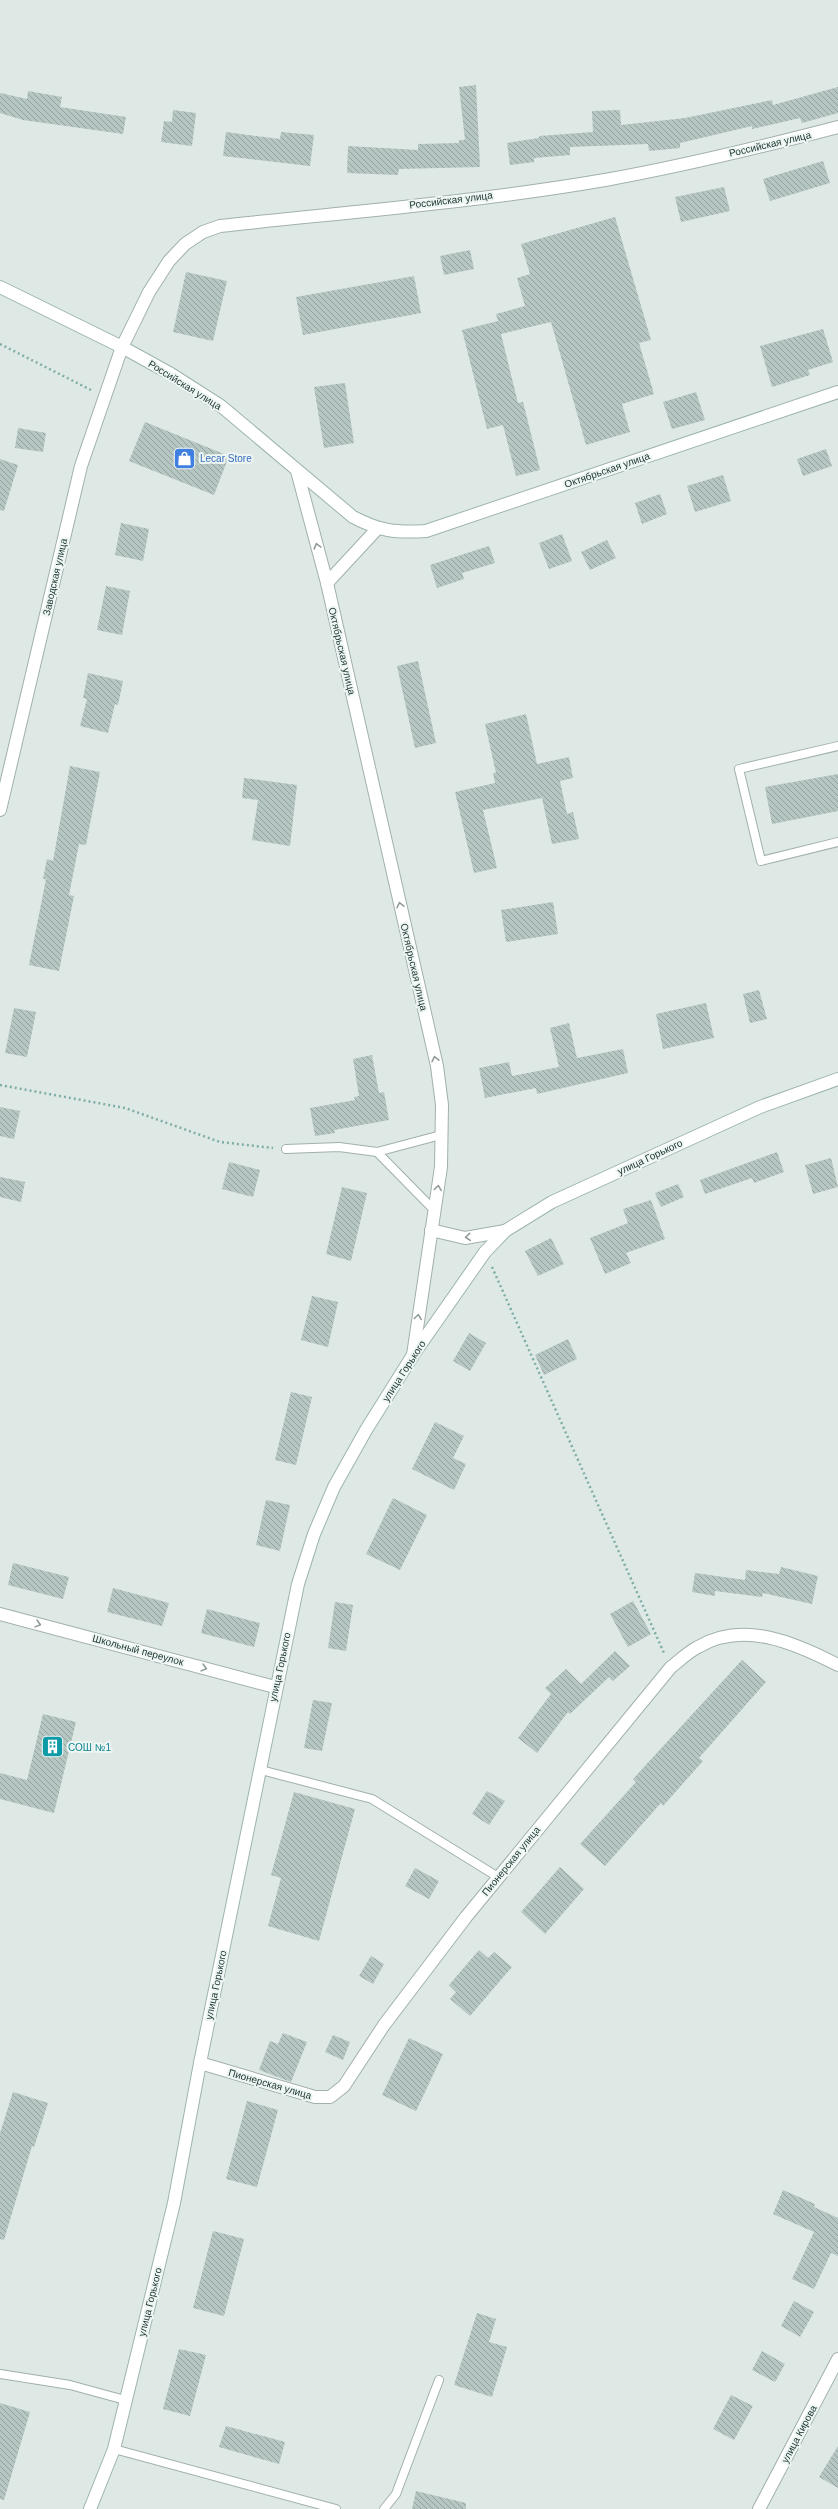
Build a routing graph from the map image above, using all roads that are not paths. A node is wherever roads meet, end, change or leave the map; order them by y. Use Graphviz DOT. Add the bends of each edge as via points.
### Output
graph roads {
  1 [pos="838,127"];
  2 [pos="0,287"];
  3 [pos="122,347"];
  4 [pos="838,392"];
  5 [pos="297,471"];
  6 [pos="377,529"];
  7 [pos="327,583"];
  8 [pos="838,746"];
  9 [pos="0,810"];
  10 [pos="838,842"];
  11 [pos="838,1079"];
  12 [pos="442,1135"];
  13 [pos="286,1149"];
  14 [pos="377,1152"];
  15 [pos="434,1210"];
  16 [pos="431,1230"];
  17 [pos="505,1231"];
  18 [pos="413,1355"];
  19 [pos="0,1614"];
  20 [pos="838,1665"];
  21 [pos="275,1687"];
  22 [pos="261,1770"];
  23 [pos="498,1877"];
  24 [pos="200,2063"];
  25 [pos="838,2359"];
  26 [pos="0,2374"];
  27 [pos="439,2380"];
  28 [pos="125,2400"];
  29 [pos="114,2449"];
  30 [pos="90,2509"];
  31 [pos="336,2509"];
  32 [pos="384,2509"];
  33 [pos="759,2509"];
  1 -- 3 [label="street, Российская улица" via="766,146 605,180 440,202 220,226 203,232 185,244 169,261 149,292"];
  2 -- 3 [label="street, Российская улица"];
  3 -- 5 [label="street, Российская улица" via="221,406"];
  3 -- 9 [label="street, Заводская улица" via="81,466"];
  4 -- 6 [label="street, Октябрьская улица" via="426,531 400,533"];
  5 -- 6 [label="street, Российская улица" via="353,517"];
  7 -- 5 [label="street, Октябрьская улица, one-way"];
  6 -- 7 [label="street"];
  12 -- 7 [label="street, Октябрьская улица, one-way" via="442,1106 437,1066"];
  8 -- 10 [label="lane" via="739,769 761,861"];
  11 -- 17 [label="street, улица Горького" via="760,1107 559,1199"];
  12 -- 14 [label="lane"];
  15 -- 12 [label="street, Октябрьская улица, one-way" via="441,1167"];
  13 -- 14 [label="lane" via="339,1147"];
  14 -- 15 [label="lane"];
  15 -- 16 [label="street, Октябрьская улица"];
  17 -- 16 [label="street, one-way" via="465,1238"];
  18 -- 16 [label="street, Октябрьская улица, one-way"];
  17 -- 18 [label="street, улица Горького" via="486,1252"];
  18 -- 21 [label="street, улица Горького" via="334,1487 314,1534 298,1584"];
  19 -- 21 [label="street, Школьный переулок, one-way"];
  20 -- 23 [label="street, Пионерская улица" via="783,1640 753,1634 722,1637 698,1647 671,1667"];
  21 -- 22 [label="street, улица Горького"];
  22 -- 23 [label="lane" via="372,1799"];
  22 -- 24 [label="street, улица Горького"];
  23 -- 24 [label="street, Пионерская улица" via="384,2025 344,2086 330,2097 315,2097"];
  24 -- 28 [label="street, улица Горького" via="174,2203"];
  25 -- 33 [label="street, улица Кирова"];
  26 -- 28 [label="lane" via="70,2385"];
  27 -- 32 [label="lane" via="396,2494"];
  28 -- 29 [label="street, улица Горького"];
  29 -- 30 [label="street, улица Горького"];
  29 -- 31 [label="lane"];
}
